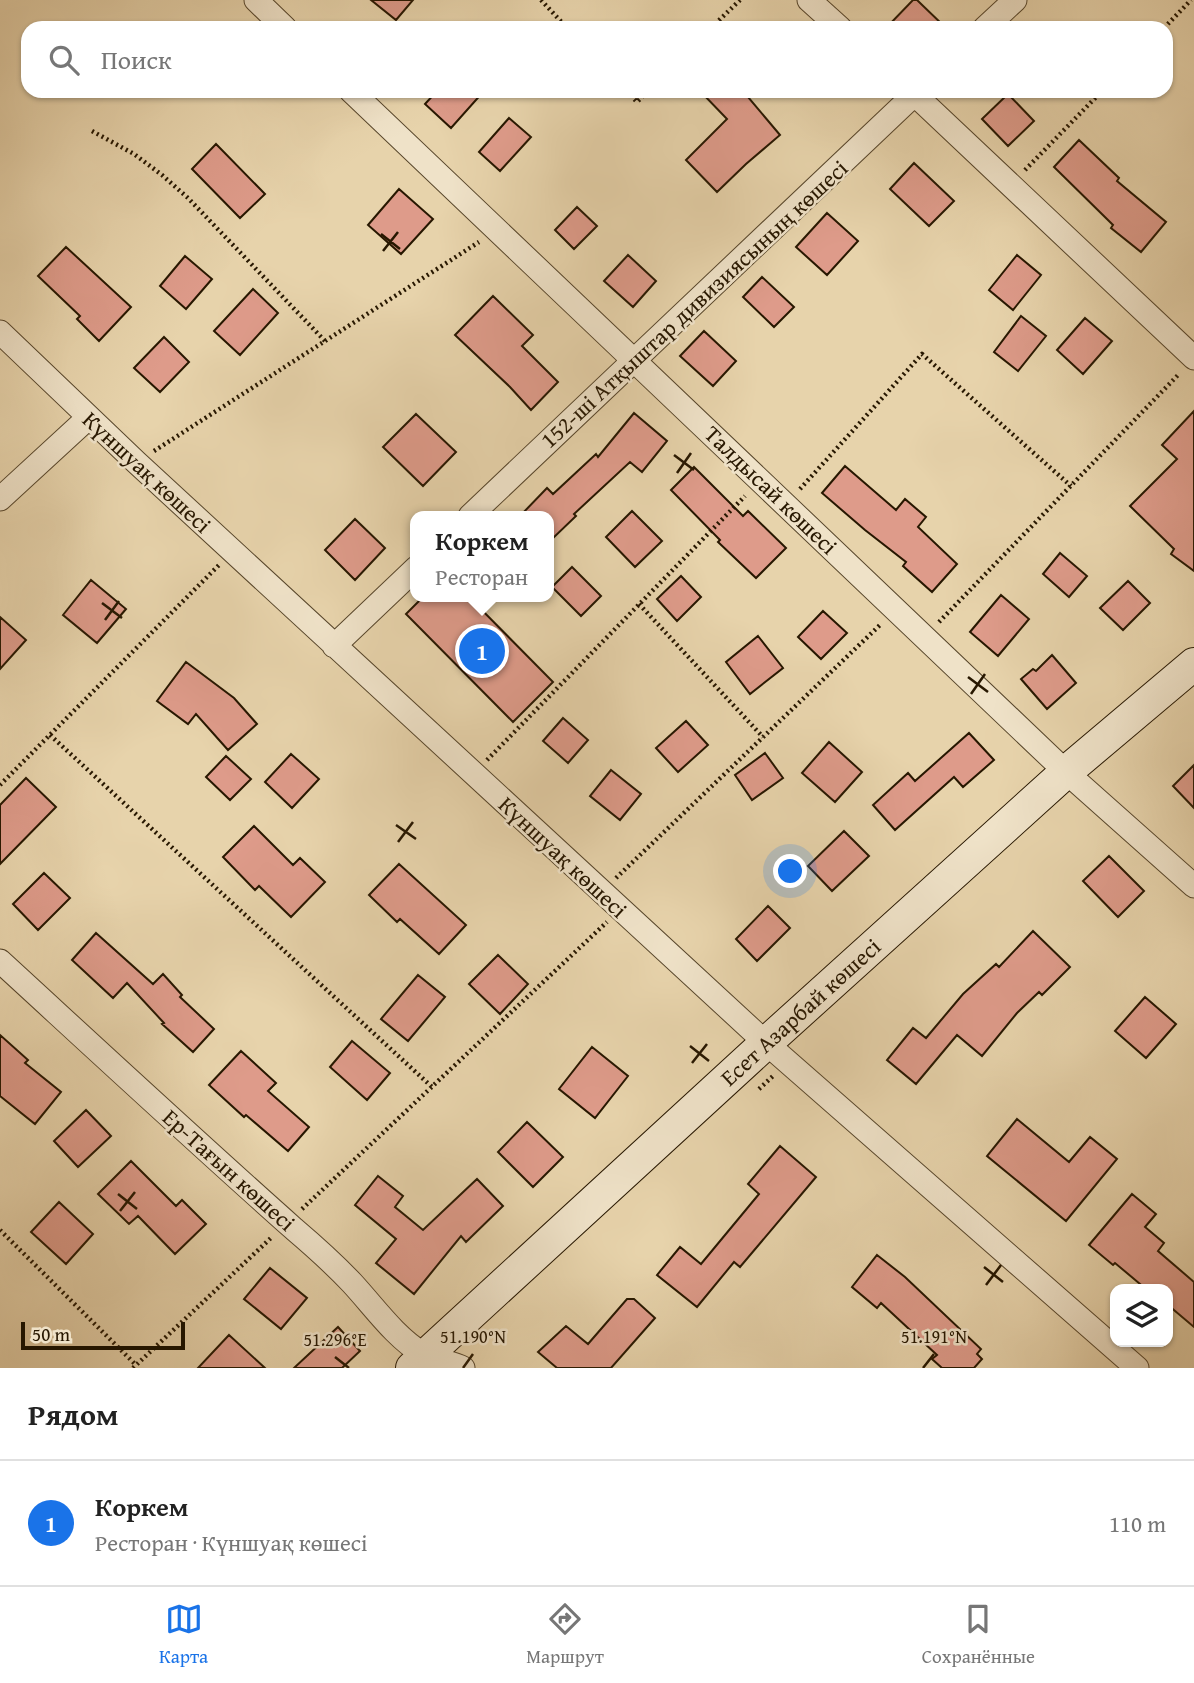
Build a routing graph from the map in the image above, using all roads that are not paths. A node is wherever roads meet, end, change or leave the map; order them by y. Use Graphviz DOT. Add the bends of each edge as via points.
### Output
graph roads {
  1 [pos="256,0"];
  2 [pos="808,0"];
  3 [pos="1015,0"];
  4 [pos="278,21"];
  5 [pos="833,21"];
  6 [pos="992,21"];
  7 [pos="358,98"];
  8 [pos="909,98"];
  9 [pos="921,98"];
  10 [pos="0,332"];
  11 [pos="1194,358"];
  12 [pos="634,360"];
  13 [pos="88,418"];
  14 [pos="0,499"];
  15 [pos="475,511"];
  16 [pos="410,573"];
  17 [pos="334,646"];
  18 [pos="1194,664"];
  19 [pos="1066,772"];
  20 [pos="1194,886"];
  21 [pos="0,961"];
  22 [pos="766,1043"];
  23 [pos="419,1362"];
  24 [pos="463,1368"];
  25 [pos="1138,1368"];
  1 -- 4 [label="street"];
  2 -- 5 [label="street"];
  3 -- 6 [label="street"];
  7 -- 12 [label="street, Талдысай көшесі"];
  8 -- 12 [label="street, 152-ші Атқыштар дивизиясының көшесі"];
  9 -- 11 [label="street"];
  10 -- 13 [label="street, Күншуақ көшесі"];
  12 -- 15 [label="street, 152-ші Атқыштар дивизиясының көшесі"];
  12 -- 19 [label="street, Талдысай көшесі"];
  13 -- 14 [label="street"];
  13 -- 17 [label="street, Күншуақ көшесі"];
  16 -- 17 [label="street"];
  17 -- 22 [label="street, Күншуақ көшесі"];
  18 -- 19 [label="street, Есет Азарбай көшесі"];
  19 -- 20 [label="street, Талдысай көшесі"];
  19 -- 22 [label="street, Есет Азарбай көшесі"];
  21 -- 23 [label="street, Ер-Тағын көшесі" via="352,1283"];
  22 -- 23 [label="street, Есет Азарбай көшесі"];
  22 -- 25 [label="street, Күншуақ көшесі"];
  23 -- 24 [label="street, Ер-Тағын көшесі" via="453,1363"];
}
